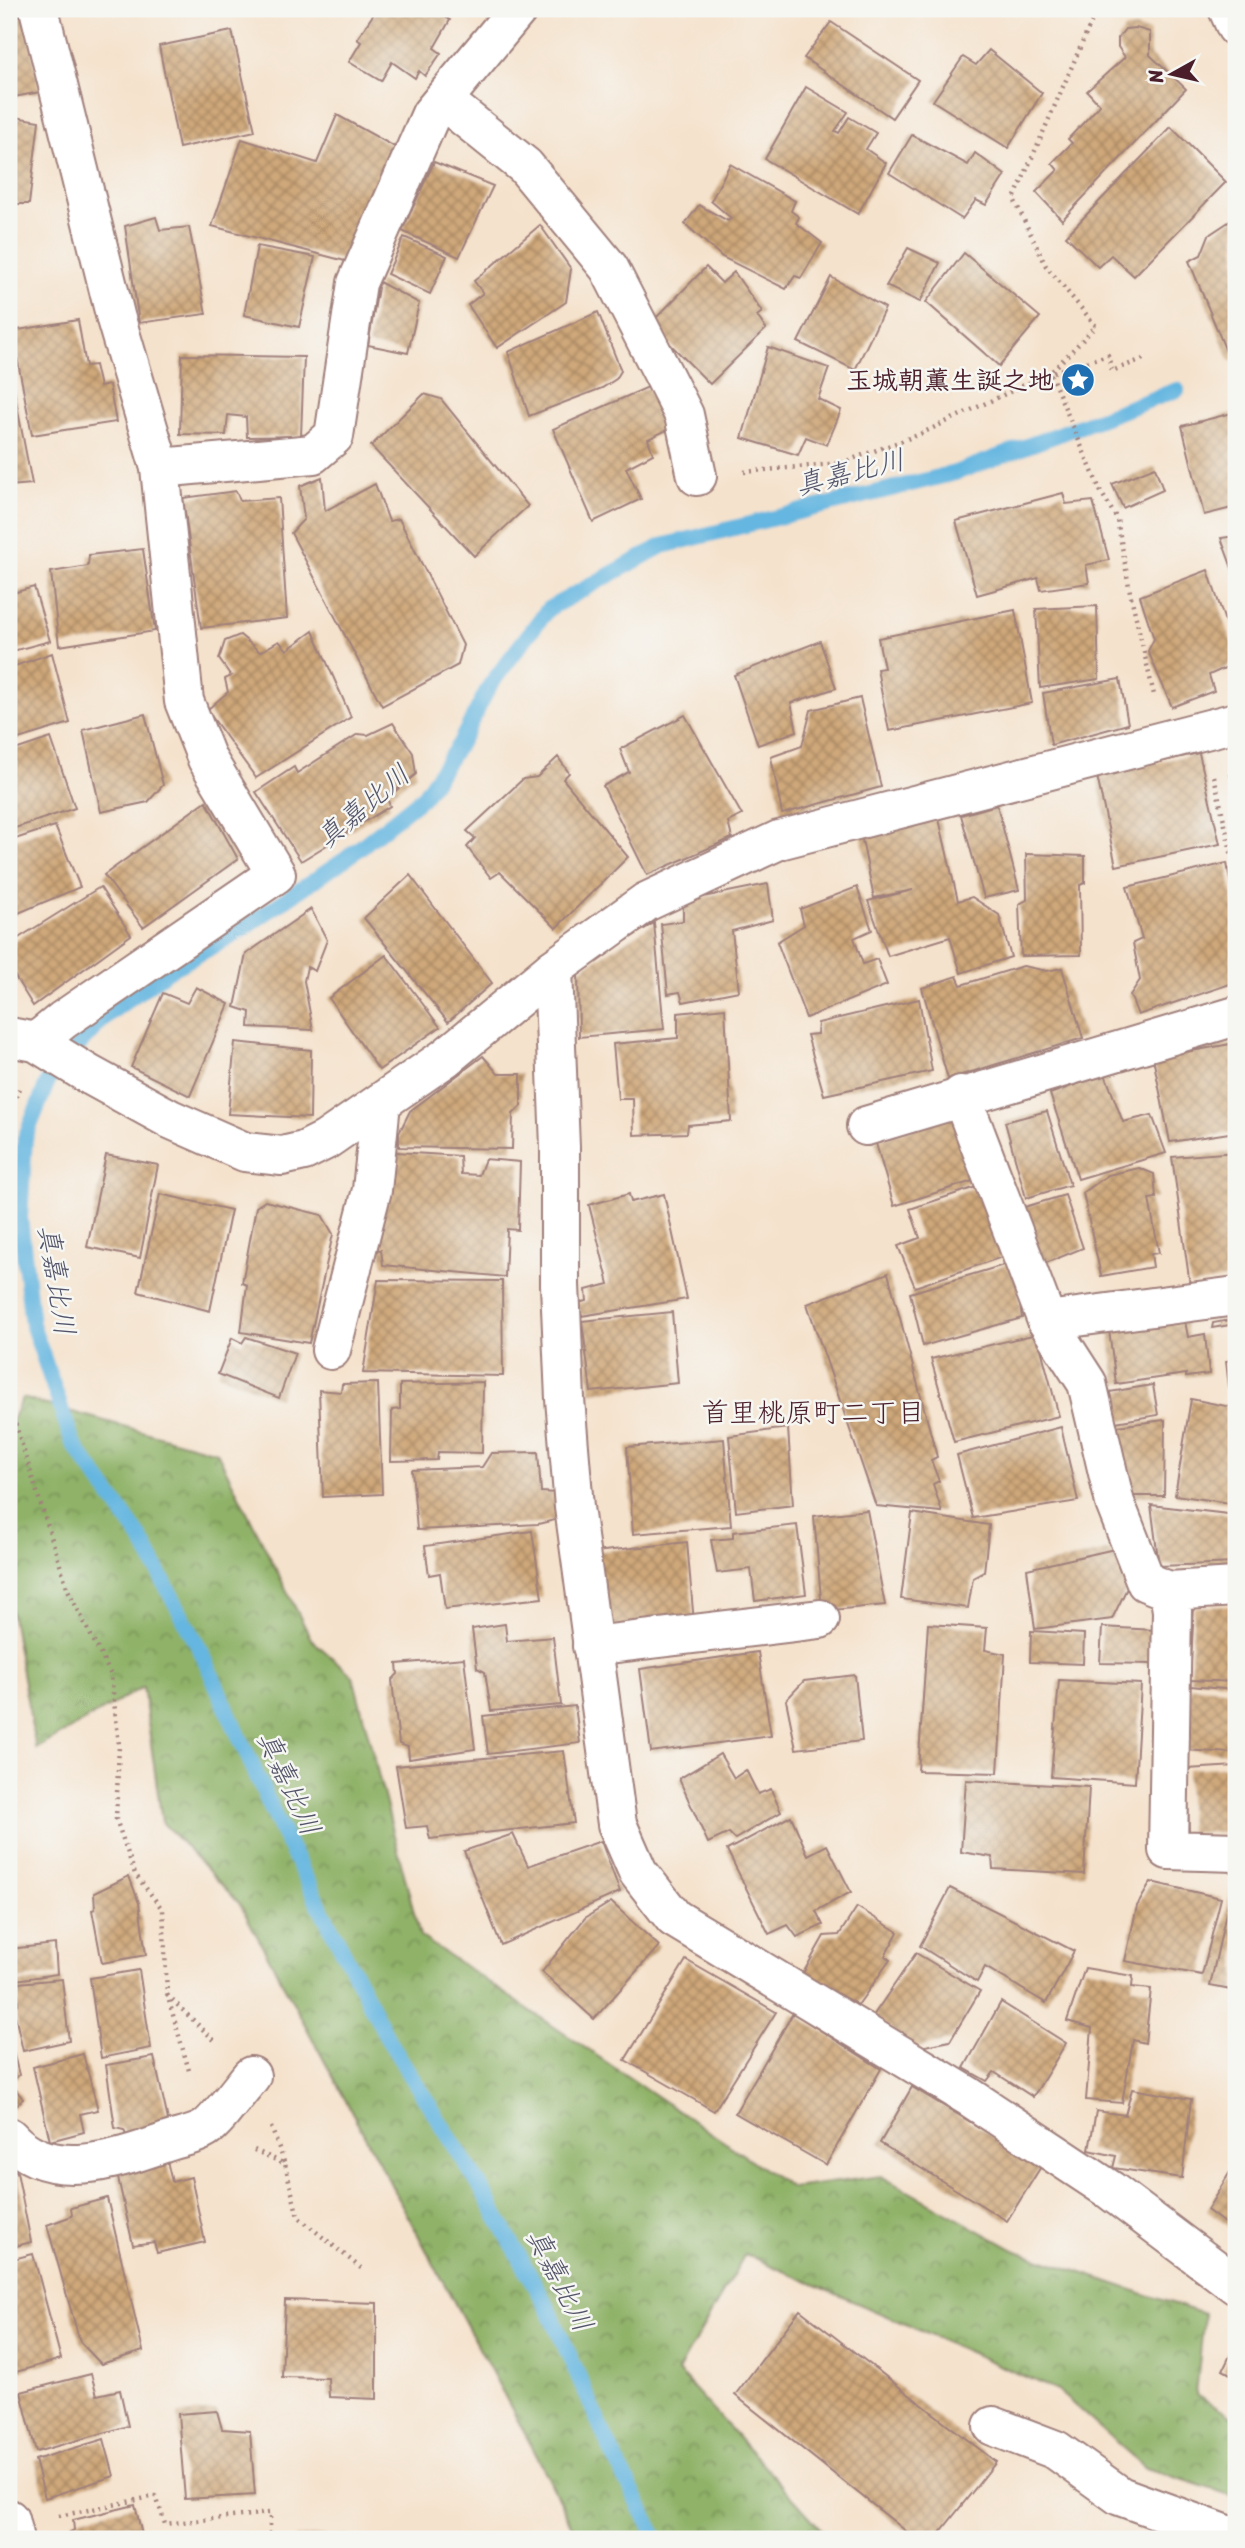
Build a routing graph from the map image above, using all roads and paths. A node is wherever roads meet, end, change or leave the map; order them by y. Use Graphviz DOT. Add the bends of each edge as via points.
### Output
graph roads {
  1 [pos="39,9"];
  2 [pos="518,9"];
  3 [pos="1097,9"];
  4 [pos="1228,9"];
  5 [pos="1236,27"];
  6 [pos="443,100"];
  7 [pos="1148,357"];
  8 [pos="1051,373"];
  9 [pos="160,468"];
  10 [pos="697,476"];
  11 [pos="1220,727"];
  12 [pos="1165,743"];
  13 [pos="1236,851"];
  14 [pos="553,969"];
  15 [pos="1236,1016"];
  16 [pos="21,1038"];
  17 [pos="961,1096"];
  18 [pos="381,1102"];
  19 [pos="866,1125"];
  20 [pos="1236,1296"];
  21 [pos="1047,1321"];
  22 [pos="331,1350"];
  23 [pos="9,1404"];
  24 [pos="1236,1587"];
  25 [pos="1169,1591"];
  26 [pos="820,1619"];
  27 [pos="592,1646"];
  28 [pos="1236,1852"];
  29 [pos="251,2076"];
  30 [pos="206,2128"];
  31 [pos="9,2137"];
  32 [pos="362,2269"];
  33 [pos="1236,2286"];
  34 [pos="993,2426"];
  35 [pos="11,2528"];
  36 [pos="1236,2538"];
  37 [pos="270,2539"];
  1 -- 9 [label="street" via="116,319"];
  2 -- 6 [label="street"];
  3 -- 8 [label="path" via="1014,199 1046,266 1096,326"];
  4 -- 5 [label="street"];
  6 -- 9 [label="street" via="431,114 357,283 334,436 313,454"];
  6 -- 10 [label="street" via="525,166 609,268 684,415"];
  7 -- 8 [label="path" via="1112,370 1108,355"];
  8 -- 10 [label="path" via="918,435 841,463"];
  8 -- 12 [label="path" via="1117,519"];
  9 -- 16 [label="street" via="184,701 207,759 276,874 63,1020"];
  11 -- 12 [label="street"];
  11 -- 13 [label="path" via="1231,852"];
  12 -- 14 [label="street" via="779,840 646,902"];
  14 -- 18 [label="street" via="446,1058"];
  14 -- 27 [label="street" via="565,1399"];
  15 -- 17 [label="street"];
  16 -- 18 [label="street" via="170,1119 244,1152 282,1156 304,1151"];
  17 -- 19 [label="street"];
  17 -- 21 [label="street"];
  18 -- 22 [label="street" via="372,1190"];
  20 -- 21 [label="street"];
  21 -- 25 [label="street" via="1087,1383 1115,1503 1146,1582"];
  23 -- 30 [label="path" via="68,1590 111,1675 120,1745 116,1819 135,1874 163,1910 167,1994"];
  24 -- 25 [label="street"];
  25 -- 28 [label="street" via="1168,1850"];
  26 -- 27 [label="street"];
  27 -- 33 [label="street" via="617,1824 638,1872 674,1918 968,2096 1110,2190"];
  29 -- 30 [label="street"];
  30 -- 31 [label="street" via="96,2163 53,2164 18,2147"];
  30 -- 32 [label="path" via="285,2164 298,2217"];
  34 -- 36 [label="street" via="1056,2450 1120,2496"];
  35 -- 37 [label="path" via="156,2496 165,2524 270,2513"];
}
